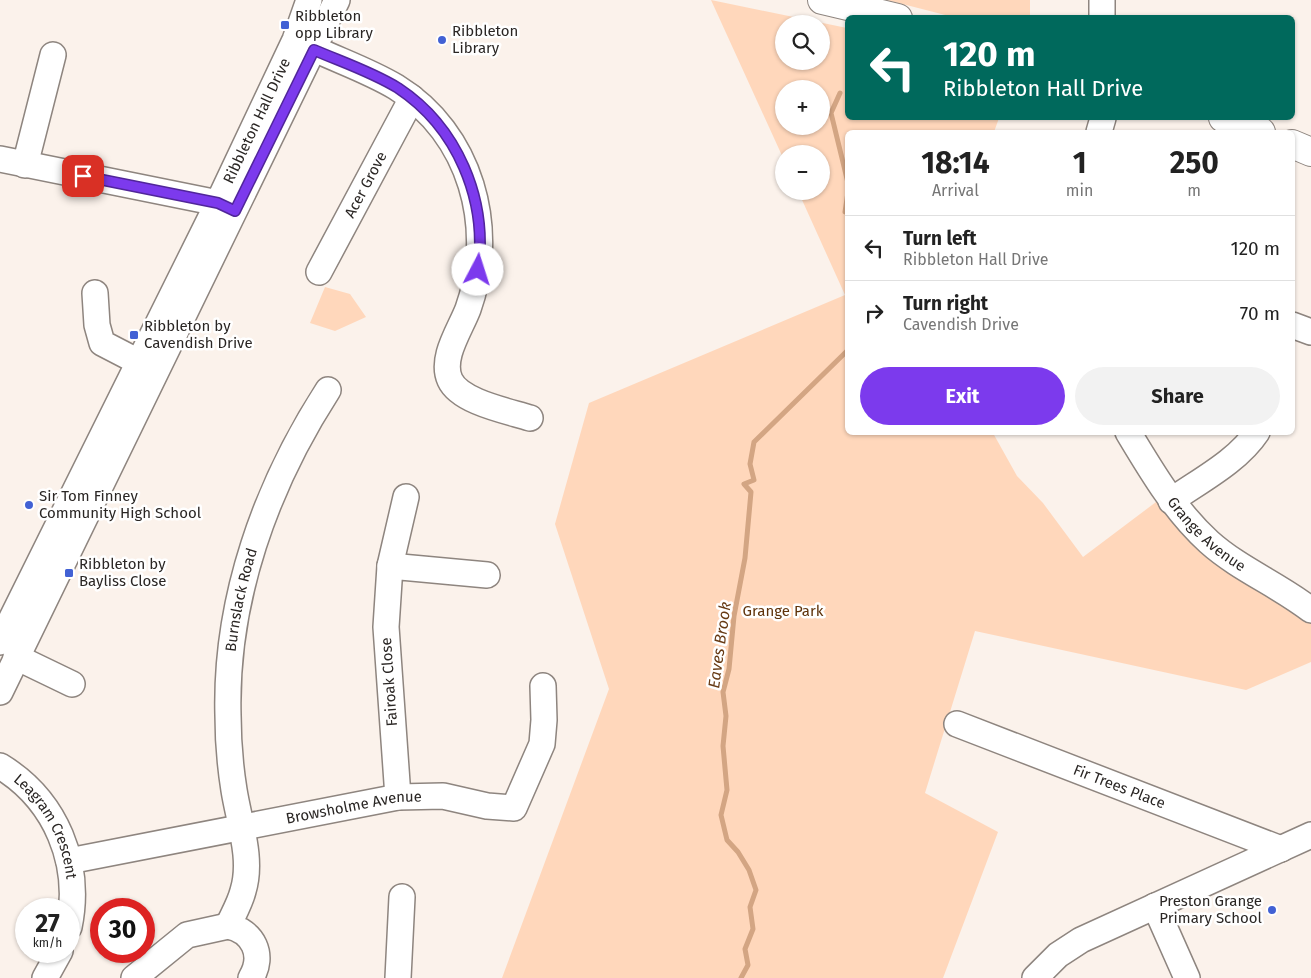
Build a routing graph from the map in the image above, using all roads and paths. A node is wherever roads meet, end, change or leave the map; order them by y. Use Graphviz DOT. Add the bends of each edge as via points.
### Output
graph roads {
  1 [pos="309,0"];
  2 [pos="337,0"];
  3 [pos="822,0"];
  4 [pos="1102,0"];
  5 [pos="885,15"];
  6 [pos="1102,15"];
  7 [pos="304,45"];
  8 [pos="53,55"];
  9 [pos="412,98"];
  10 [pos="1228,120"];
  11 [pos="1256,130"];
  12 [pos="1295,145"];
  13 [pos="1311,152"];
  14 [pos="0,159"];
  15 [pos="25,164"];
  16 [pos="226,207"];
  17 [pos="319,272"];
  18 [pos="95,294"];
  19 [pos="1295,326"];
  20 [pos="1311,332"];
  21 [pos="140,360"];
  22 [pos="328,390"];
  23 [pos="133,397"];
  24 [pos="530,418"];
  25 [pos="1130,435"];
  26 [pos="1255,435"];
  27 [pos="406,497"];
  28 [pos="1171,501"];
  29 [pos="390,566"];
  30 [pos="487,575"];
  31 [pos="1311,610"];
  32 [pos="8,650"];
  33 [pos="72,684"];
  34 [pos="543,686"];
  35 [pos="0,692"];
  36 [pos="957,724"];
  37 [pos="0,766"];
  38 [pos="398,797"];
  39 [pos="241,827"];
  40 [pos="1311,835"];
  41 [pos="1281,849"];
  42 [pos="69,861"];
  43 [pos="402,897"];
  44 [pos="73,898"];
  45 [pos="1155,906"];
  46 [pos="228,926"];
  47 [pos="53,963"];
  48 [pos="45,978"];
  49 [pos="134,978"];
  50 [pos="252,978"];
  51 [pos="398,978"];
  52 [pos="1035,978"];
  53 [pos="1187,978"];
  1 -- 7 [label="street, Ribbleton Hall Drive"];
  2 -- 7 [label="street, Ribbleton Hall Drive"];
  3 -- 5 [label="main road"];
  4 -- 6 [label="street"];
  7 -- 9 [label="street" via="382,79"];
  7 -- 16 [label="street, Ribbleton Hall Drive"];
  8 -- 15 [label="street"];
  9 -- 17 [label="street, Acer Grove"];
  9 -- 24 [label="street" via="438,124 459,156 474,193 478,215 480,259 476,281 447,362 450,379 466,397"];
  10 -- 11 [label="main road"];
  12 -- 13 [label="main road"];
  14 -- 15 [label="street"];
  15 -- 16 [label="street"];
  16 -- 21 [label="street, Ribbleton Hall Drive"];
  16 -- 23 [label="street, Ribbleton Hall Drive"];
  18 -- 21 [label="street" via="97,326 102,343"];
  19 -- 20 [label="street"];
  21 -- 23 [label="street, Ribbleton Hall Drive"];
  22 -- 39 [label="street, Burnslack Road" via="309,420 258,527 238,601 232,638 228,714 234,790"];
  23 -- 32 [label="street, Ribbleton Hall Drive"];
  25 -- 28 [label="street, Grange Avenue"];
  26 -- 28 [label="street" via="1227,462"];
  27 -- 29 [label="street, Fairoak Close"];
  28 -- 31 [label="street, Grange Avenue" via="1210,543 1292,594"];
  29 -- 30 [label="street"];
  29 -- 38 [label="street, Fairoak Close" via="386,627"];
  32 -- 33 [label="street"];
  32 -- 35 [label="street, Ribbleton Hall Drive"];
  34 -- 38 [label="street, Browsholme Avenue" via="542,744 514,808 487,806 443,796"];
  36 -- 41 [label="street, Fir Trees Place"];
  37 -- 42 [label="street, Leagram Crescent" via="21,781 46,809 60,834"];
  38 -- 39 [label="street, Browsholme Avenue"];
  39 -- 42 [label="street, Browsholme Avenue"];
  39 -- 46 [label="street, Burnslack Road" via="246,854 244,891"];
  40 -- 41 [label="street"];
  41 -- 45 [label="street"];
  42 -- 44 [label="street, Leagram Crescent"];
  43 -- 51 [label="street"];
  45 -- 52 [label="street" via="1081,940 1058,955"];
  45 -- 53 [label="street"];
  46 -- 49 [label="street" via="187,934"];
  46 -- 50 [label="street" via="240,928 252,942 257,959"];
  47 -- 48 [label="street"];
}
